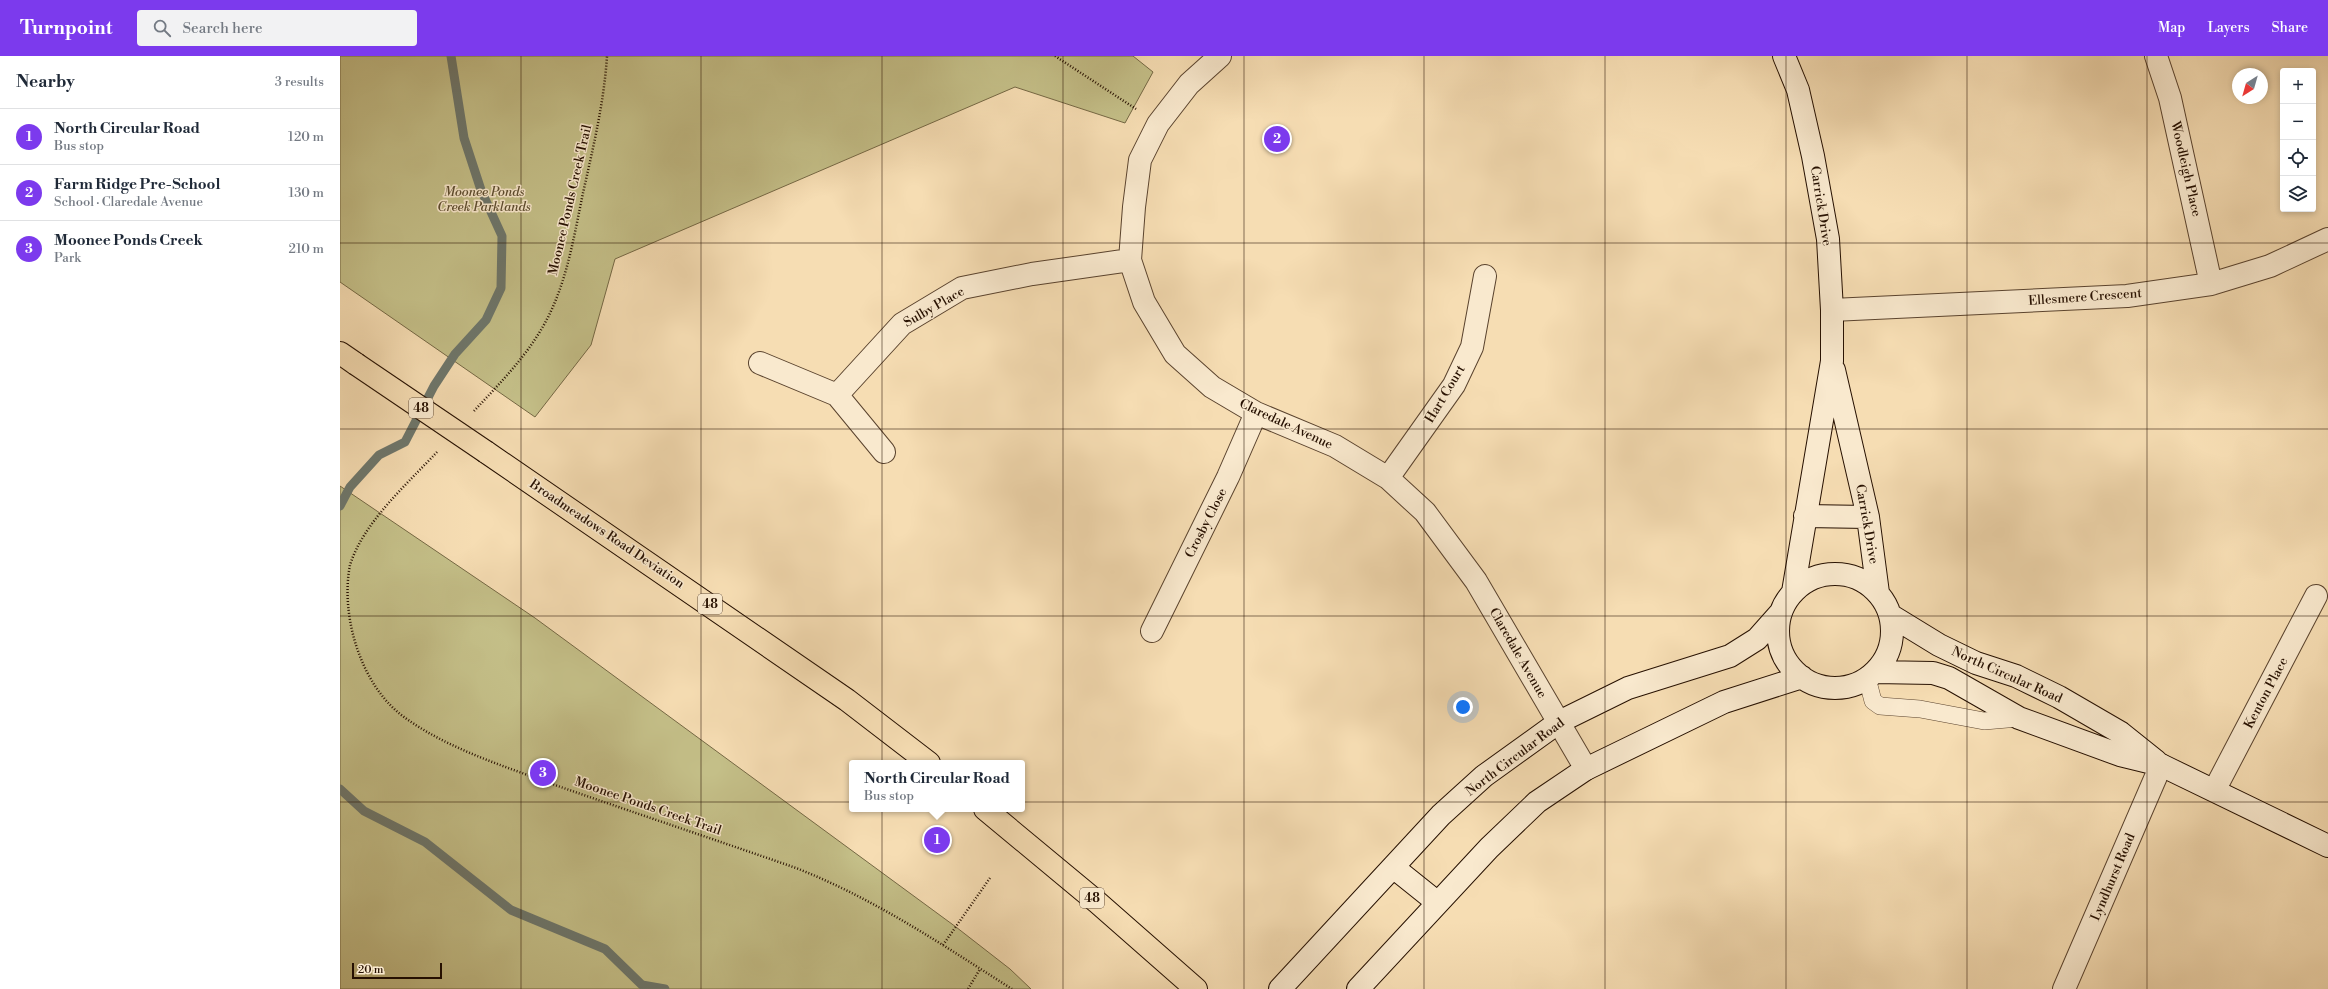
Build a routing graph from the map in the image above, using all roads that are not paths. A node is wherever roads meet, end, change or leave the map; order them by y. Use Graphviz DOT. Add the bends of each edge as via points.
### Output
graph roads {
  1 [pos="1220,56"];
  2 [pos="1784,56"];
  3 [pos="2156,56"];
  4 [pos="2328,239"];
  5 [pos="1130,260"];
  6 [pos="1485,276"];
  7 [pos="2211,284"];
  8 [pos="1832,310"];
  9 [pos="348,358"];
  10 [pos="1832,362"];
  11 [pos="760,363"];
  12 [pos="838,395"];
  13 [pos="1256,413"];
  14 [pos="884,452"];
  15 [pos="1388,478"];
  16 [pos="1805,516"];
  17 [pos="1868,517"];
  18 [pos="1793,592"];
  19 [pos="1878,593"];
  20 [pos="2316,596"];
  21 [pos="1781,612"];
  22 [pos="1890,615"];
  23 [pos="1152,631"];
  24 [pos="1871,675"];
  25 [pos="1802,677"];
  26 [pos="2019,718"];
  27 [pos="1559,722"];
  28 [pos="925,760"];
  29 [pos="2161,765"];
  30 [pos="1586,769"];
  31 [pos="2214,789"];
  32 [pos="989,812"];
  33 [pos="2328,846"];
  34 [pos="1393,867"];
  35 [pos="1438,903"];
  36 [pos="1196,989"];
  37 [pos="1280,989"];
  38 [pos="1358,989"];
  39 [pos="2064,989"];
  1 -- 5 [label="street, Claredale Avenue" via="1189,84 1158,124 1140,160"];
  2 -- 8 [label="street, Carrick Drive" via="1798,90 1813,156 1828,239"];
  3 -- 7 [label="street, Woodleigh Place" via="2170,98"];
  4 -- 7 [label="street, Ellesmere Crescent" via="2270,266"];
  5 -- 12 [label="street, Sulby Place" via="1032,274 962,288 902,324"];
  5 -- 13 [label="street, Claredale Avenue" via="1144,302 1175,354 1212,387"];
  6 -- 15 [label="street, Hart Court" via="1472,347 1457,379"];
  7 -- 8 [label="street, Ellesmere Crescent" via="2127,296"];
  8 -- 10 [label="street, Carrick Drive"];
  9 -- 28 [label="main road, Broadmeadows Road Deviation / 48, bridge" via="847,700"];
  10 -- 16 [label="street, Carrick Drive"];
  10 -- 17 [label="street, Carrick Drive"];
  11 -- 12 [label="street"];
  12 -- 14 [label="street"];
  13 -- 15 [label="street, Claredale Avenue" via="1335,446"];
  13 -- 23 [label="street, Crosby Close" via="1228,477"];
  15 -- 27 [label="street, Claredale Avenue" via="1425,512 1476,581"];
  16 -- 17 [label="street"];
  16 -- 18 [label="street, Carrick Drive" via="1800,561"];
  17 -- 19 [label="street, Carrick Drive"];
  18 -- 19 [label="street" via="1808,580 1825,574 1863,581"];
  18 -- 21 [label="street"];
  19 -- 22 [label="street"];
  20 -- 31 [label="street, Kenton Place"];
  21 -- 25 [label="street" via="1778,630 1780,648 1789,664"];
  21 -- 27 [label="street, North Circular Road" via="1757,639 1730,656 1628,688"];
  22 -- 24 [label="street" via="1890,645 1884,659"];
  22 -- 29 [label="street, North Circular Road" via="1939,645 1976,663 2016,676 2059,697 2121,733"];
  24 -- 25 [label="street" via="1851,685 1834,688 1817,685"];
  24 -- 26 [label="street, North Circular Road" via="1933,673 1949,678"];
  24 -- 26 [label="lane" via="1873,701 1880,706 1984,721"];
  25 -- 30 [label="street" via="1724,702"];
  26 -- 29 [label="street, North Circular Road" via="2120,755"];
  27 -- 30 [label="street, Claredale Avenue"];
  27 -- 34 [label="street, North Circular Road" via="1484,776 1441,815"];
  29 -- 31 [label="street, North Circular Road"];
  29 -- 39 [label="street, Lyndhurst Road"];
  30 -- 35 [label="street" via="1537,802 1489,848"];
  31 -- 33 [label="street, North Circular Road"];
  32 -- 36 [label="main road, 48"];
  34 -- 35 [label="street"];
  34 -- 37 [label="street, North Circular Road"];
  35 -- 38 [label="street"];
}
